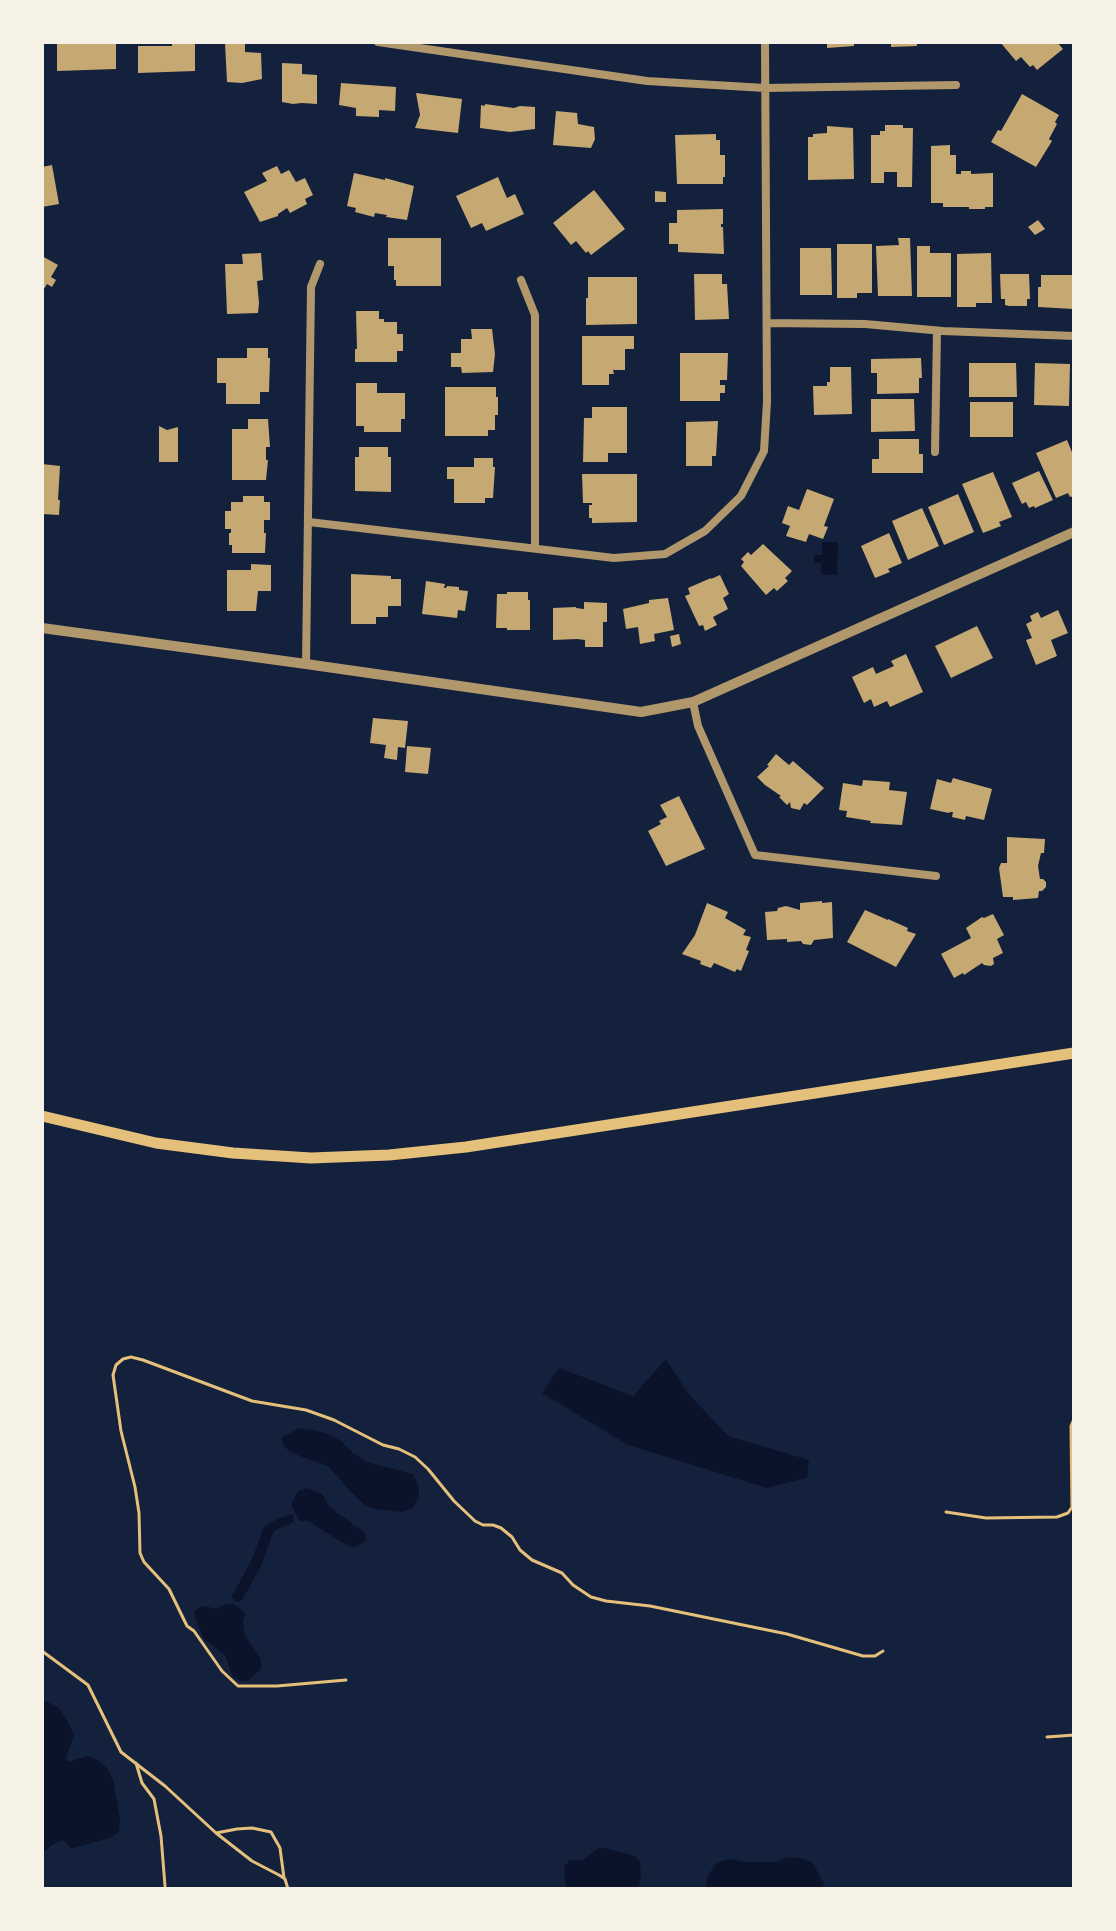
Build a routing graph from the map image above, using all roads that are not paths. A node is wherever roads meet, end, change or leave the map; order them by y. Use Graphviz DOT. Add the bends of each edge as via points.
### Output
graph roads {
  1 [pos="378,42"];
  2 [pos="765,42"];
  3 [pos="956,85"];
  4 [pos="765,88"];
  5 [pos="320,264"];
  6 [pos="521,280"];
  7 [pos="767,323"];
  8 [pos="937,331"];
  9 [pos="1074,336"];
  10 [pos="935,452"];
  11 [pos="309,522"];
  12 [pos="1074,532"];
  13 [pos="535,548"];
  14 [pos="42,628"];
  15 [pos="306,664"];
  16 [pos="693,702"];
  17 [pos="936,876"];
  18 [pos="1074,1053"];
  19 [pos="42,1116"];
  1 -- 4 [label="street" via="647,81"];
  2 -- 4 [label="street"];
  3 -- 4 [label="street"];
  4 -- 7 [label="street"];
  5 -- 11 [label="street" via="311,287"];
  6 -- 13 [label="street" via="535,315"];
  7 -- 8 [label="street"];
  7 -- 13 [label="street" via="764,451 741,496 705,531 665,554 614,558"];
  8 -- 9 [label="street"];
  8 -- 10 [label="street"];
  11 -- 13 [label="street"];
  11 -- 15 [label="street"];
  12 -- 16 [label="street"];
  14 -- 15 [label="street"];
  15 -- 16 [label="street" via="641,712"];
  16 -- 17 [label="street" via="698,726 755,855"];
  18 -- 19 [label="main road" via="389,1155 233,1153 156,1143"];
}
